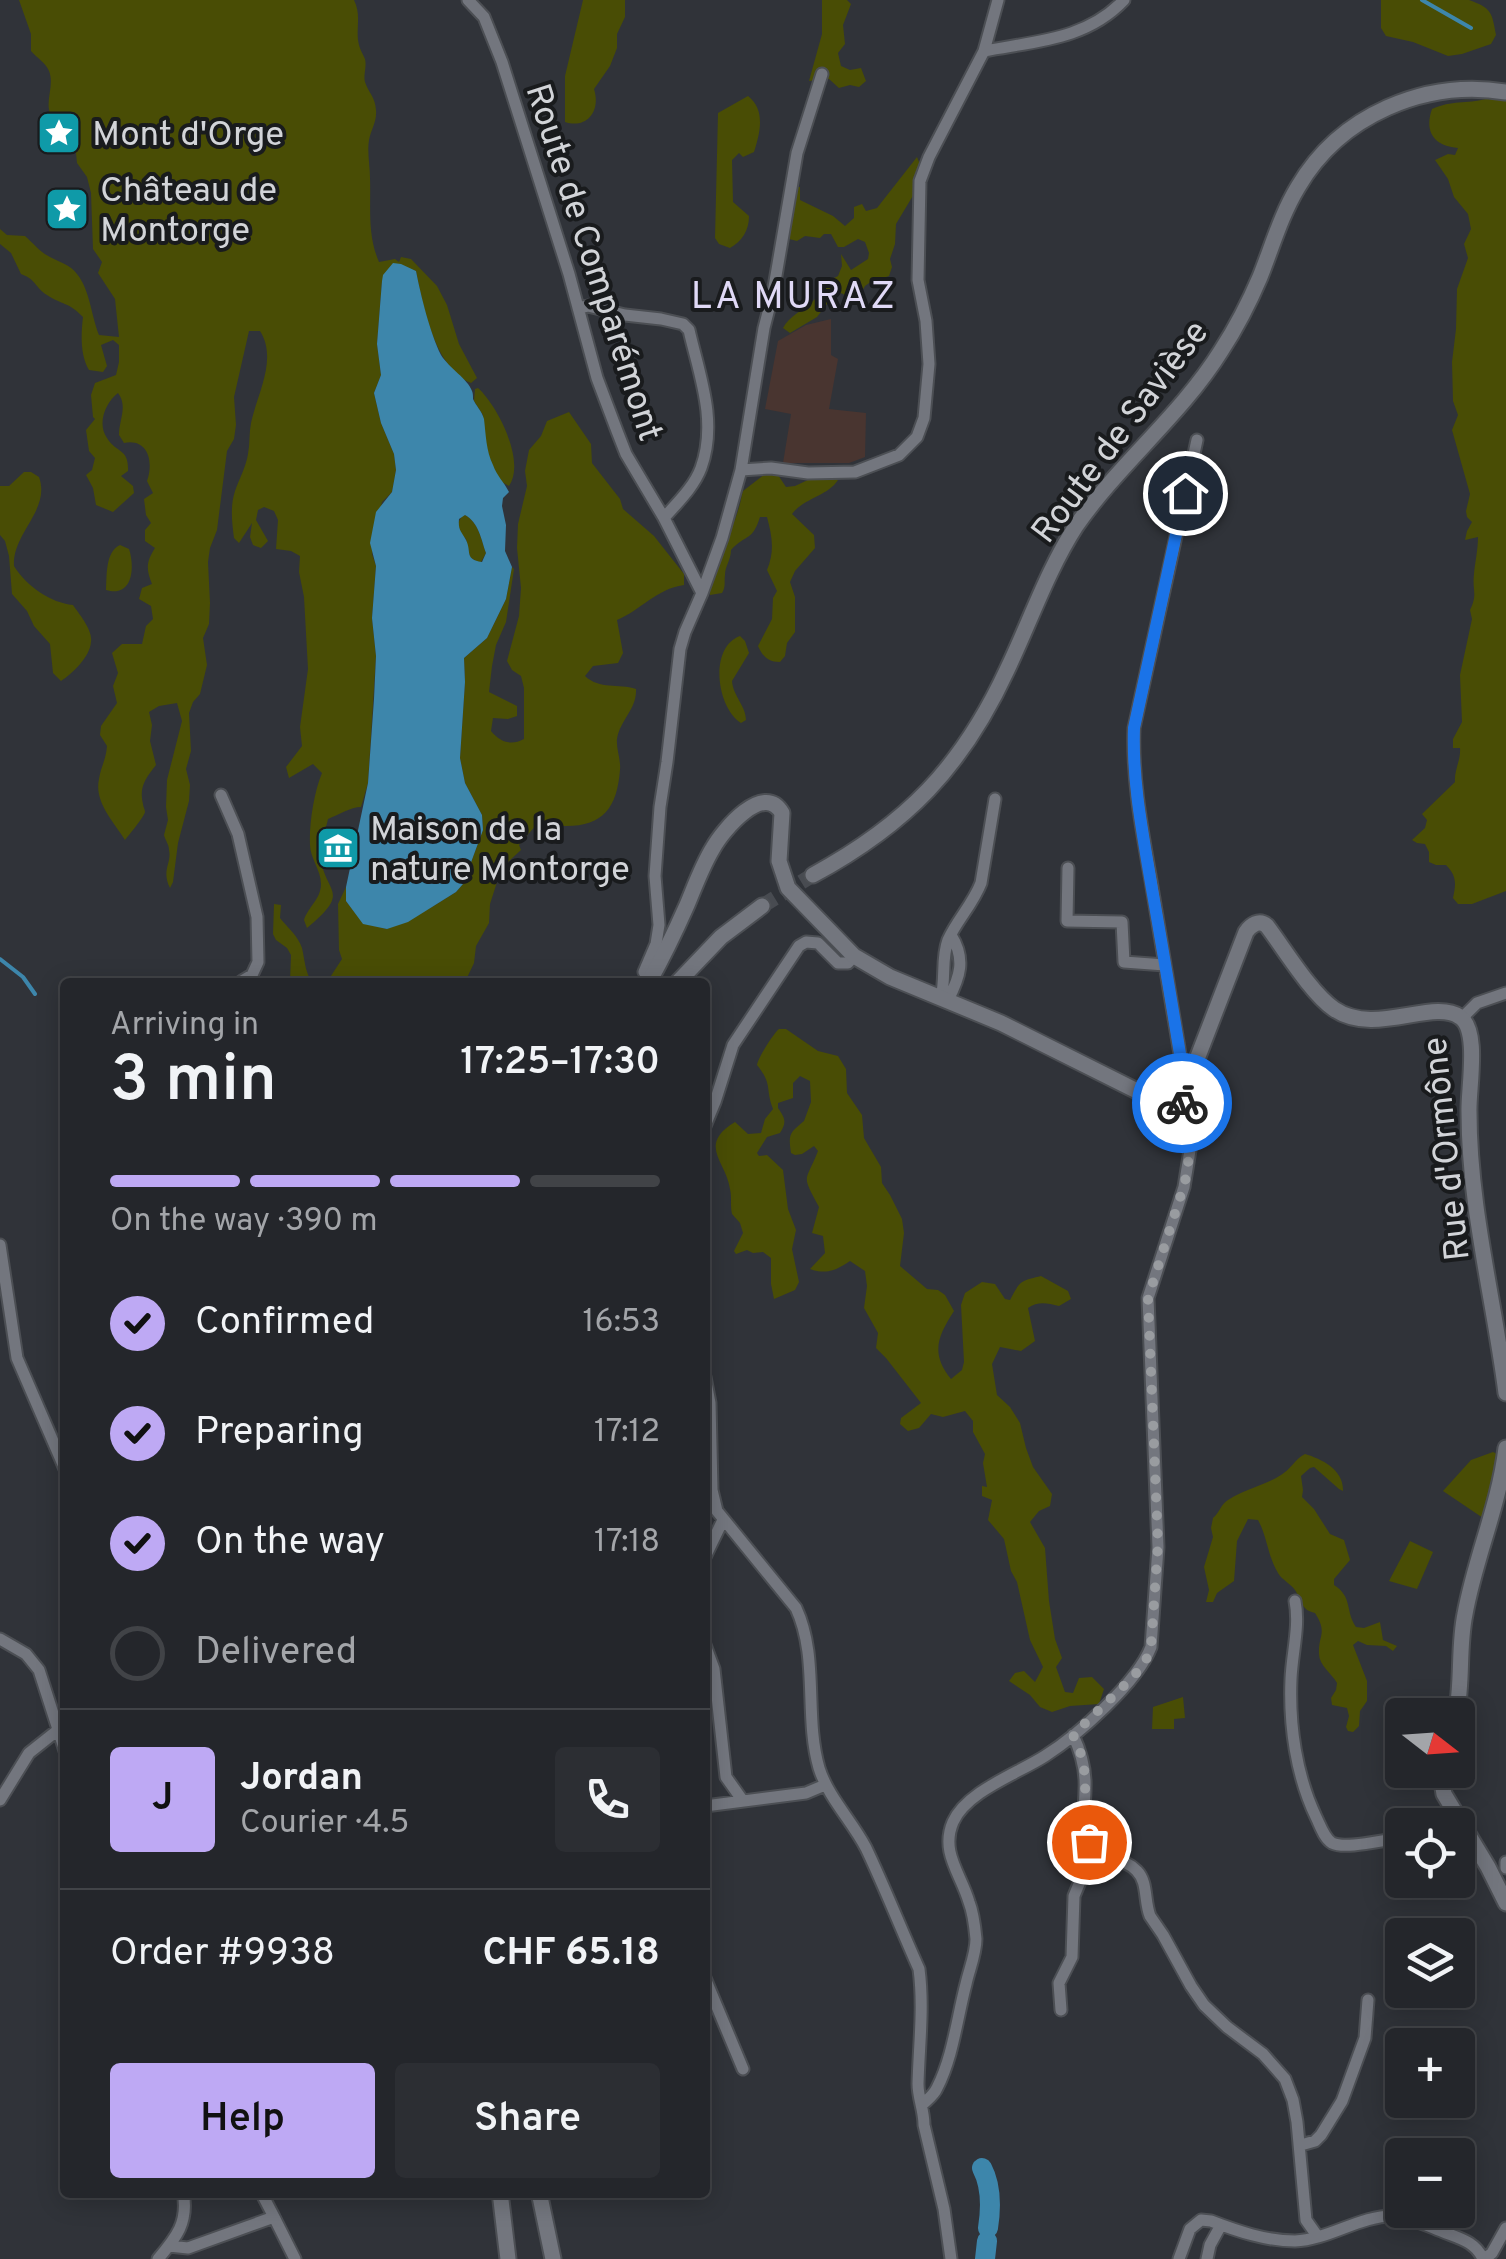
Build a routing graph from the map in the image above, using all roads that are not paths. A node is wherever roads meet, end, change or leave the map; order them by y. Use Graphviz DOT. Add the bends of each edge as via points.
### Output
graph roads {
  1 [pos="468,0"];
  2 [pos="998,0"];
  3 [pos="1124,0"];
  4 [pos="984,51"];
  5 [pos="822,74"];
  6 [pos="1506,92"];
  7 [pos="578,308"];
  8 [pos="1196,440"];
  9 [pos="741,470"];
  10 [pos="664,518"];
  11 [pos="702,593"];
  12 [pos="221,796"];
  13 [pos="995,799"];
  14 [pos="1068,868"];
  15 [pos="814,874"];
  16 [pos="762,906"];
  17 [pos="854,956"];
  18 [pos="1165,965"];
  19 [pos="248,978"];
  20 [pos="648,978"];
  21 [pos="652,978"];
  22 [pos="682,978"];
  23 [pos="1506,993"];
  24 [pos="944,999"];
  25 [pos="1462,1018"];
  26 [pos="1190,1081"];
  27 [pos="1177,1095"];
  28 [pos="710,1114"];
  29 [pos="0,1245"];
  30 [pos="1506,1393"];
  31 [pos="710,1403"];
  32 [pos="1506,1448"];
  33 [pos="60,1458"];
  34 [pos="723,1520"];
  35 [pos="710,1547"];
  36 [pos="1295,1601"];
  37 [pos="0,1639"];
  38 [pos="710,1658"];
  39 [pos="1459,1698"];
  40 [pos="58,1730"];
  41 [pos="1073,1735"];
  42 [pos="60,1736"];
  43 [pos="825,1785"];
  44 [pos="0,1800"];
  45 [pos="743,1801"];
  46 [pos="710,1805"];
  47 [pos="1385,1840"];
  48 [pos="1094,1848"];
  49 [pos="1475,1850"];
  50 [pos="1504,1891"];
  51 [pos="710,1990"];
  52 [pos="1368,2000"];
  53 [pos="1061,2010"];
  54 [pos="743,2069"];
  55 [pos="922,2105"];
  56 [pos="1301,2145"];
  57 [pos="184,2198"];
  58 [pos="264,2198"];
  59 [pos="501,2198"];
  60 [pos="540,2198"];
  61 [pos="274,2217"];
  62 [pos="1221,2224"];
  63 [pos="1506,2228"];
  64 [pos="1318,2237"];
  65 [pos="169,2246"];
  66 [pos="158,2259"];
  67 [pos="295,2259"];
  68 [pos="508,2259"];
  69 [pos="553,2259"];
  70 [pos="950,2259"];
  71 [pos="1179,2259"];
  72 [pos="1207,2259"];
  73 [pos="1484,2259"];
  1 -- 7 [label="street, Route de Comparémont" via="484,17 502,62"];
  2 -- 4 [label="street"];
  3 -- 4 [label="street" via="1090,27"];
  4 -- 9 [label="street" via="920,182 918,280 929,364 918,437 899,455 854,472"];
  5 -- 9 [label="street" via="791,181"];
  6 -- 15 [label="street, Route de Savièse" via="1457,90 1406,100 1353,126 1324,152 1298,186 1219,354 1066,542 962,751 902,816"];
  7 -- 10 [label="street, Route de Comparémont" via="621,443"];
  7 -- 10 [label="street" via="661,319 689,330 705,389 705,448 700,471"];
  8 -- 18 [label="street" via="1134,728 1133,768"];
  9 -- 11 [label="street"];
  10 -- 11 [label="street, Route de Comparémont"];
  11 -- 20 [label="street" via="684,632 675,688 658,824 660,925 644,972"];
  12 -- 19 [label="street" via="238,834 257,917 258,962"];
  13 -- 24 [label="street" via="981,883 944,956"];
  14 -- 18 [label="street" via="1067,921 1122,922 1124,962"];
  16 -- 22 [label="street" via="721,936"];
  17 -- 21 [label="street" via="788,888 779,861 782,810 762,802 714,846"];
  17 -- 24 [label="street"];
  17 -- 28 [label="street" via="838,963 818,943 799,946 733,1046"];
  18 -- 26 [label="street"];
  23 -- 25 [label="street"];
  24 -- 27 [label="street" via="1145,1096"];
  25 -- 26 [label="street" via="1441,1012 1365,1020 1339,1013 1258,923 1246,932"];
  25 -- 30 [label="street, Rue d'Ormône" via="1472,1040 1470,1164"];
  26 -- 27 [label="street"];
  27 -- 41 [label="street" via="1191,1144 1148,1298 1158,1544 1154,1634 1134,1676"];
  29 -- 33 [label="street" via="17,1358"];
  31 -- 34 [label="street" via="713,1498"];
  32 -- 39 [label="street" via="1464,1615"];
  34 -- 35 [label="street"];
  34 -- 43 [label="street" via="800,1617 812,1734"];
  36 -- 47 [label="street" via="1291,1714 1311,1807 1332,1843"];
  37 -- 40 [label="street" via="39,1670"];
  38 -- 45 [label="street" via="726,1777"];
  40 -- 42 [label="street"];
  40 -- 44 [label="street" via="30,1753"];
  41 -- 48 [label="street" via="1084,1771 1084,1826"];
  41 -- 55 [label="street" via="982,1792 953,1821 948,1848 976,1941 945,2071"];
  43 -- 45 [label="street"];
  43 -- 55 [label="street" via="867,1850 919,1969"];
  45 -- 46 [label="street"];
  48 -- 53 [label="street" via="1074,1896 1072,1957 1059,1982"];
  48 -- 56 [label="street" via="1139,1872 1150,1916 1197,1996 1282,2075"];
  49 -- 50 [label="street"];
  51 -- 54 [label="street"];
  52 -- 56 [label="street" via="1365,2038 1342,2101 1321,2135"];
  55 -- 70 [label="street"];
  56 -- 64 [label="street" via="1306,2220"];
  57 -- 65 [label="street" via="184,2222"];
  58 -- 61 [label="street"];
  59 -- 68 [label="street"];
  60 -- 69 [label="street"];
  61 -- 65 [label="street" via="188,2248"];
  61 -- 67 [label="street"];
  62 -- 64 [label="street" via="1278,2240"];
  62 -- 71 [label="street" via="1195,2223"];
  62 -- 72 [label="street"];
  63 -- 73 [label="street"];
  64 -- 73 [label="street" via="1394,2216 1465,2240"];
  65 -- 66 [label="street"];
}
